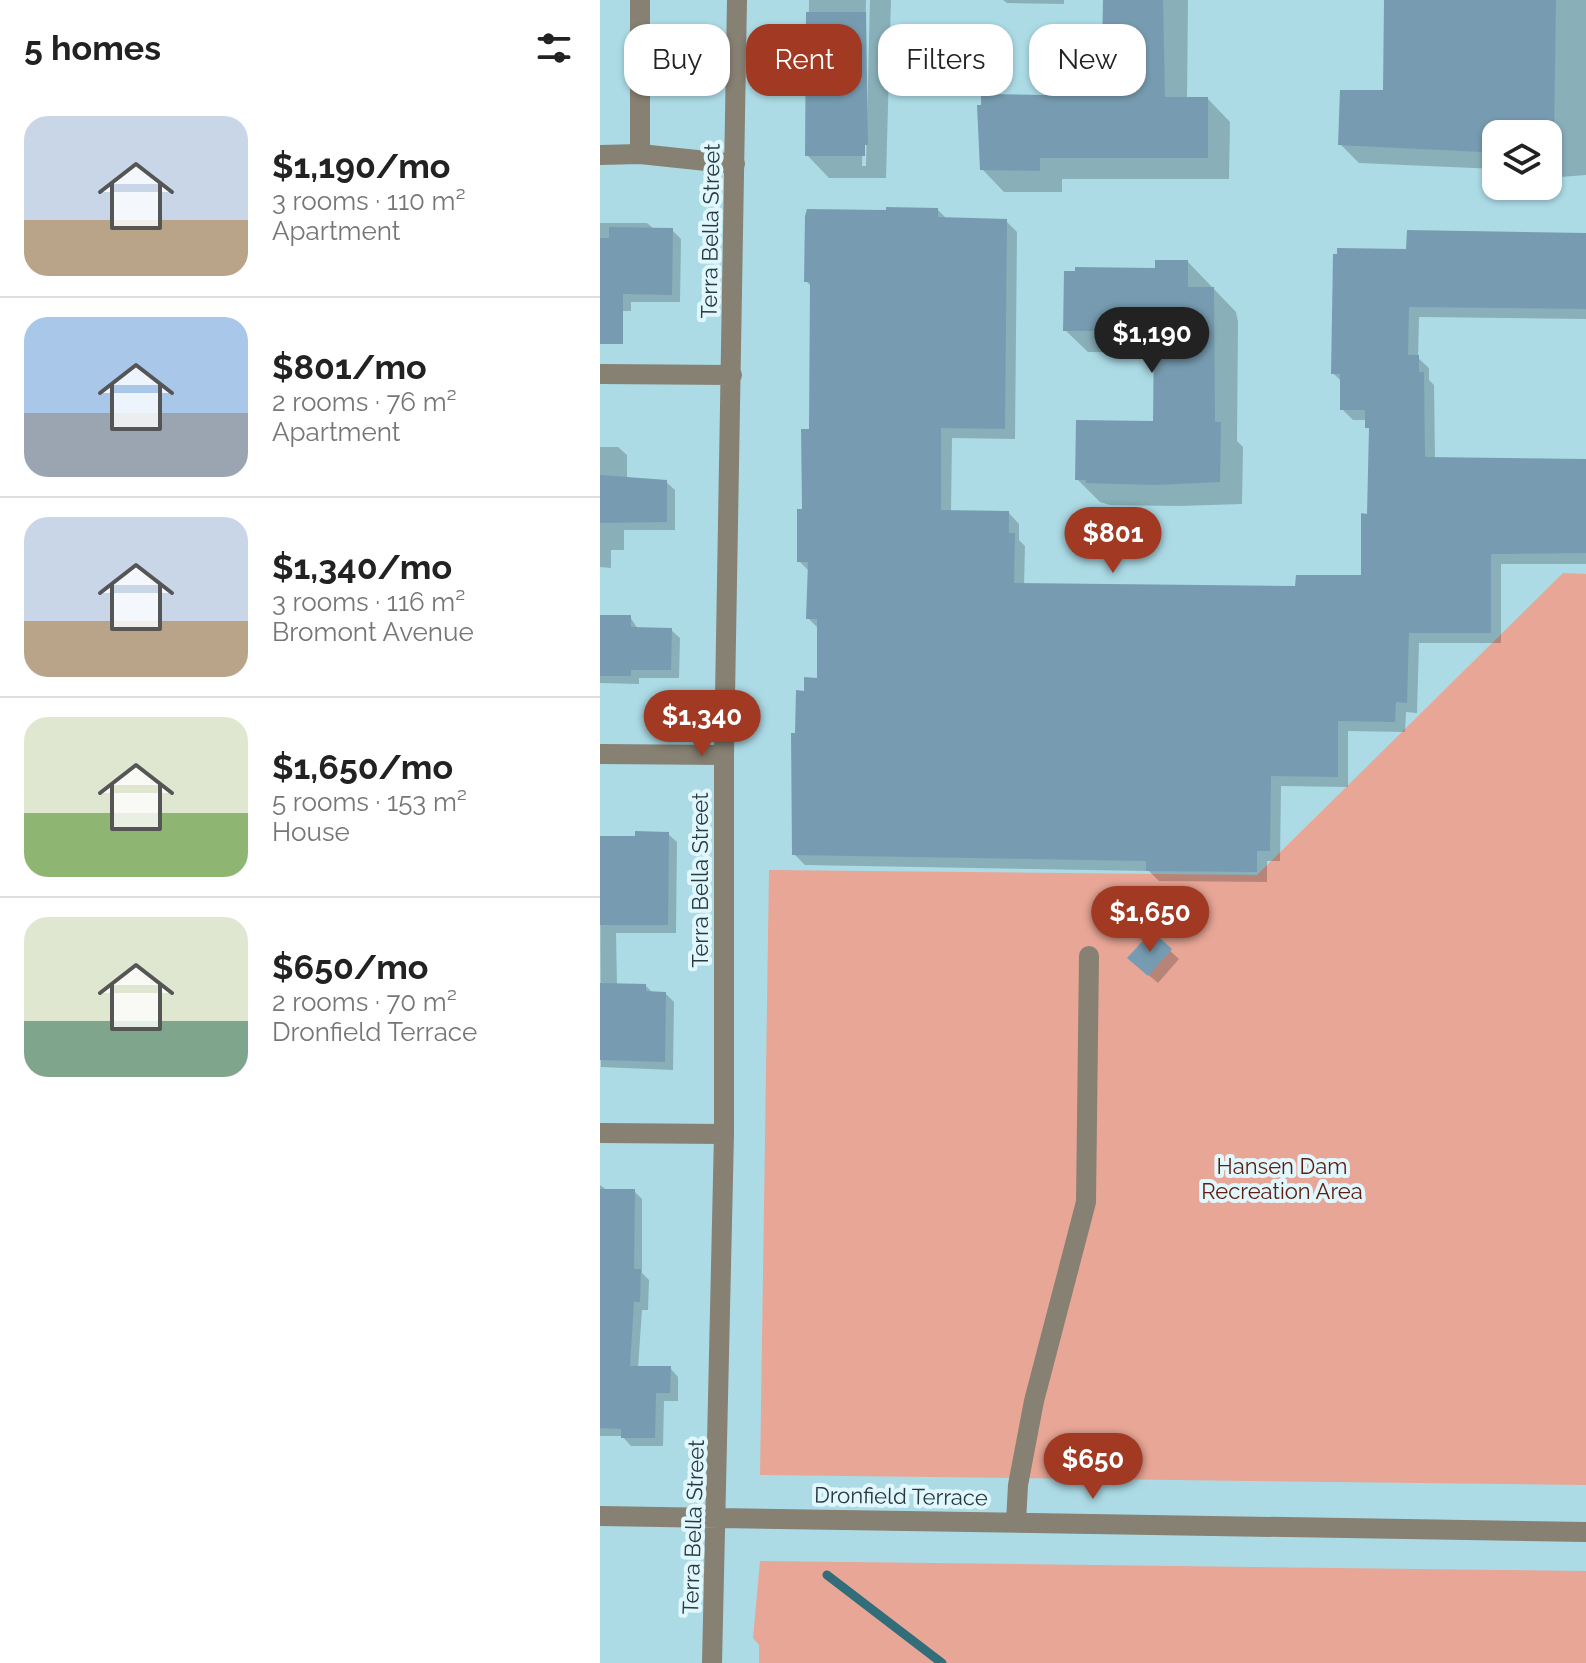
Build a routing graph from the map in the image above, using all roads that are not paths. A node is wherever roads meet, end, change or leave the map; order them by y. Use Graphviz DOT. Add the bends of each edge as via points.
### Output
graph roads {
  1 [pos="640,0"];
  2 [pos="737,0"];
  3 [pos="640,154"];
  4 [pos="600,155"];
  5 [pos="735,164"];
  6 [pos="600,374"];
  7 [pos="732,375"];
  8 [pos="600,754"];
  9 [pos="724,755"];
  10 [pos="1089,956"];
  11 [pos="600,1133"];
  12 [pos="724,1134"];
  13 [pos="600,1516"];
  14 [pos="718,1517"];
  15 [pos="1016,1522"];
  16 [pos="1586,1532"];
  17 [pos="715,1662"];
  1 -- 3 [label="street"];
  2 -- 5 [label="street, Terra Bella Street"];
  3 -- 4 [label="street"];
  3 -- 5 [label="street"];
  5 -- 7 [label="street, Terra Bella Street"];
  6 -- 7 [label="street"];
  7 -- 9 [label="street, Terra Bella Street"];
  8 -- 9 [label="street"];
  9 -- 12 [label="street, Terra Bella Street"];
  10 -- 15 [label="street" via="1086,1202 1034,1401"];
  11 -- 12 [label="street"];
  12 -- 14 [label="street, Terra Bella Street"];
  13 -- 14 [label="street, Dronfield Terrace"];
  14 -- 15 [label="street, Dronfield Terrace"];
  14 -- 17 [label="street, Terra Bella Street"];
  15 -- 16 [label="street, Dronfield Terrace"];
}
